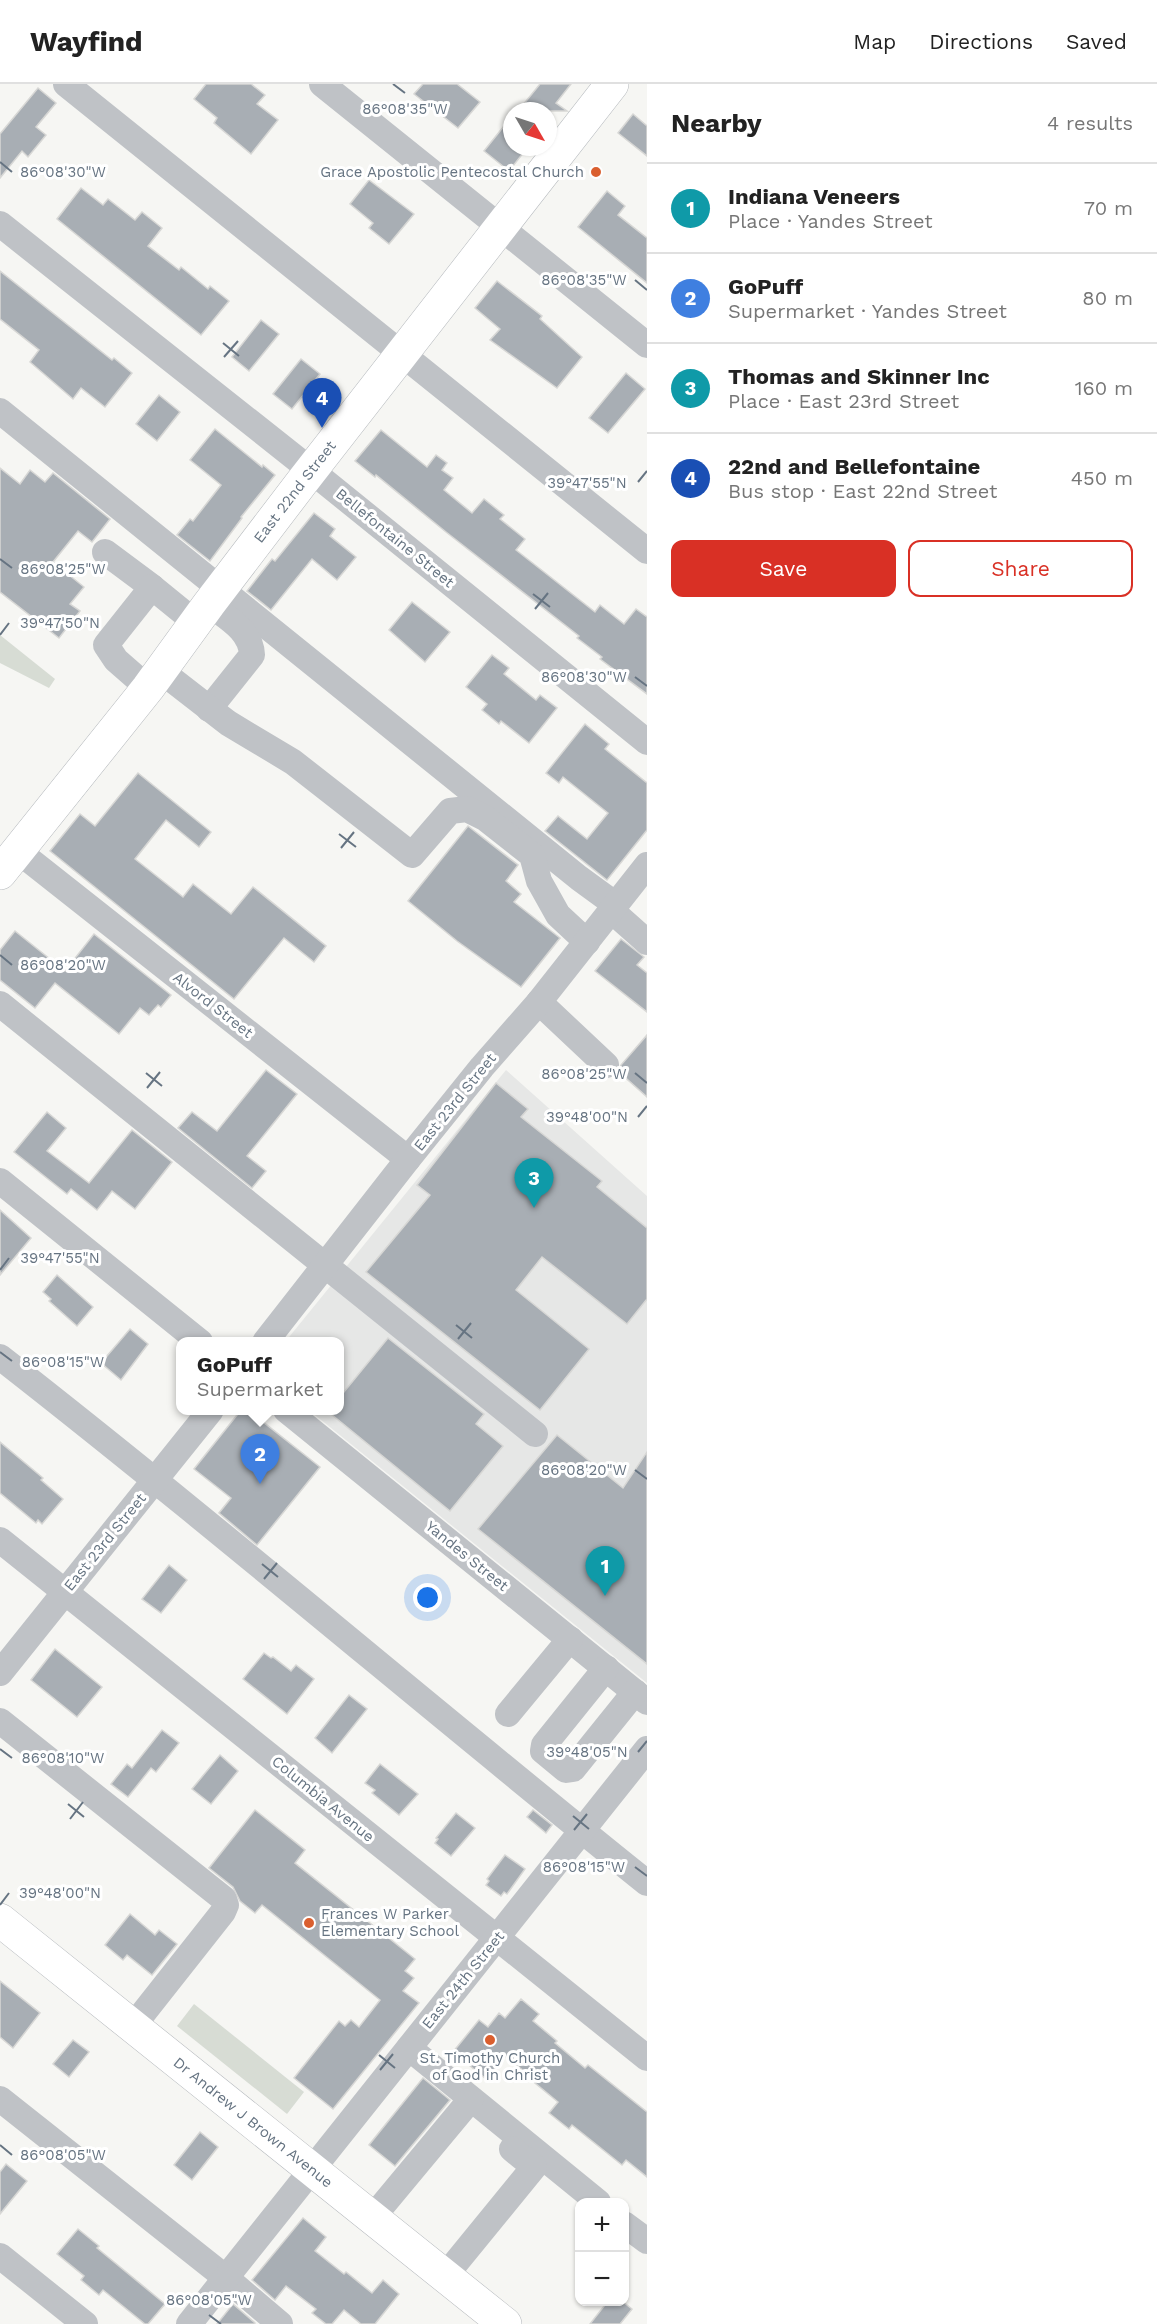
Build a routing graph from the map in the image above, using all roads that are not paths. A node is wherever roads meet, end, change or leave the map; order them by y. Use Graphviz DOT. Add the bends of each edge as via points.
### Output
graph roads {
  1 [pos="66,84"];
  2 [pos="322,84"];
  3 [pos="612,84"];
  4 [pos="0,224"];
  5 [pos="501,228"];
  6 [pos="647,345"];
  7 [pos="402,354"];
  8 [pos="0,411"];
  9 [pos="311,470"];
  10 [pos="647,551"];
  11 [pos="105,552"];
  12 [pos="152,587"];
  13 [pos="208,605"];
  14 [pos="154,679"];
  15 [pos="209,709"];
  16 [pos="647,742"];
  17 [pos="9,862"];
  18 [pos="647,865"];
  19 [pos="614,908"];
  20 [pos="587,942"];
  21 [pos="647,942"];
  22 [pos="540,1002"];
  23 [pos="0,1004"];
  24 [pos="606,1065"];
  25 [pos="408,1159"];
  26 [pos="0,1181"];
  27 [pos="326,1264"];
  28 [pos="195,1337"];
  29 [pos="269,1337"];
  30 [pos="0,1357"];
  31 [pos="207,1415"];
  32 [pos="292,1415"];
  33 [pos="535,1434"];
  34 [pos="155,1479"];
  35 [pos="0,1540"];
  36 [pos="65,1592"];
  37 [pos="570,1639"];
  38 [pos="606,1668"];
  39 [pos="0,1673"];
  40 [pos="641,1697"];
  41 [pos="508,1714"];
  42 [pos="0,1721"];
  43 [pos="647,1749"];
  44 [pos="582,1831"];
  45 [pos="647,1883"];
  46 [pos="0,1920"];
  47 [pos="497,1938"];
  48 [pos="133,2026"];
  49 [pos="409,2048"];
  50 [pos="647,2058"];
  51 [pos="0,2099"];
  52 [pos="467,2104"];
  53 [pos="534,2167"];
  54 [pos="312,2169"];
  55 [pos="562,2173"];
  56 [pos="593,2198"];
  57 [pos="372,2218"];
  58 [pos="629,2228"];
  59 [pos="647,2241"];
  60 [pos="0,2256"];
  61 [pos="445,2276"];
  62 [pos="226,2278"];
  63 [pos="85,2324"];
  64 [pos="189,2324"];
  65 [pos="280,2324"];
  66 [pos="505,2324"];
  1 -- 7 [label="street"];
  2 -- 5 [label="street"];
  3 -- 5 [label="main road, East 22nd Street"];
  4 -- 9 [label="street, Bellefontaine Street"];
  5 -- 6 [label="street"];
  5 -- 7 [label="main road, East 22nd Street"];
  7 -- 9 [label="main road, East 22nd Street"];
  7 -- 10 [label="street"];
  8 -- 13 [label="street"];
  9 -- 13 [label="main road, East 22nd Street"];
  9 -- 16 [label="street, Bellefontaine Street"];
  11 -- 12 [label="street"];
  12 -- 13 [label="street"];
  12 -- 14 [label="street" via="106,645 116,660"];
  13 -- 14 [label="main road, East 22nd Street"];
  13 -- 15 [label="street" via="245,632 252,655"];
  13 -- 19 [label="street" via="579,878"];
  14 -- 15 [label="street"];
  14 -- 17 [label="main road, East 22nd Street"];
  15 -- 20 [label="street" via="293,762 412,855 450,811 467,809 485,818 532,855 539,881 558,915"];
  17 -- 25 [label="street, Alvord Street"];
  18 -- 19 [label="street, East 23rd Street"];
  19 -- 20 [label="street, East 23rd Street"];
  19 -- 21 [label="street"];
  20 -- 22 [label="street, East 23rd Street"];
  22 -- 24 [label="street"];
  22 -- 25 [label="street, East 23rd Street"];
  23 -- 27 [label="street"];
  25 -- 27 [label="street, East 23rd Street"];
  26 -- 28 [label="street"];
  27 -- 29 [label="street, East 23rd Street"];
  27 -- 33 [label="street"];
  30 -- 34 [label="street"];
  31 -- 34 [label="street, East 23rd Street"];
  32 -- 37 [label="street, Yandes Street"];
  34 -- 36 [label="street, East 23rd Street"];
  34 -- 44 [label="street"];
  35 -- 36 [label="street, Columbia Avenue"];
  36 -- 39 [label="street, East 23rd Street"];
  36 -- 47 [label="street, Columbia Avenue"];
  37 -- 38 [label="street, Yandes Street"];
  37 -- 41 [label="street"];
  38 -- 40 [label="street, Yandes Street"];
  38 -- 40 [label="street" via="543,1751 566,1770 573,1768"];
  42 -- 48 [label="street" via="224,1899 223,1912"];
  43 -- 44 [label="street, East 24th Street"];
  44 -- 45 [label="street"];
  44 -- 47 [label="street, East 24th Street"];
  46 -- 48 [label="main road, Dr Andrew J Brown Avenue"];
  47 -- 49 [label="street, East 24th Street"];
  47 -- 50 [label="street, Columbia Avenue"];
  48 -- 54 [label="main road, Dr Andrew J Brown Avenue"];
  49 -- 52 [label="street"];
  49 -- 54 [label="street, East 24th Street"];
  51 -- 62 [label="street"];
  52 -- 53 [label="street"];
  52 -- 55 [label="street"];
  52 -- 57 [label="street"];
  53 -- 55 [label="street" via="550,2179"];
  53 -- 61 [label="street"];
  54 -- 57 [label="main road, Dr Andrew J Brown Avenue"];
  54 -- 62 [label="street, East 24th Street"];
  55 -- 56 [label="street"];
  57 -- 61 [label="main road, Dr Andrew J Brown Avenue"];
  58 -- 59 [label="street"];
  60 -- 63 [label="street"];
  61 -- 66 [label="main road, Dr Andrew J Brown Avenue"];
  62 -- 64 [label="street, East 24th Street"];
  62 -- 65 [label="street"];
}
